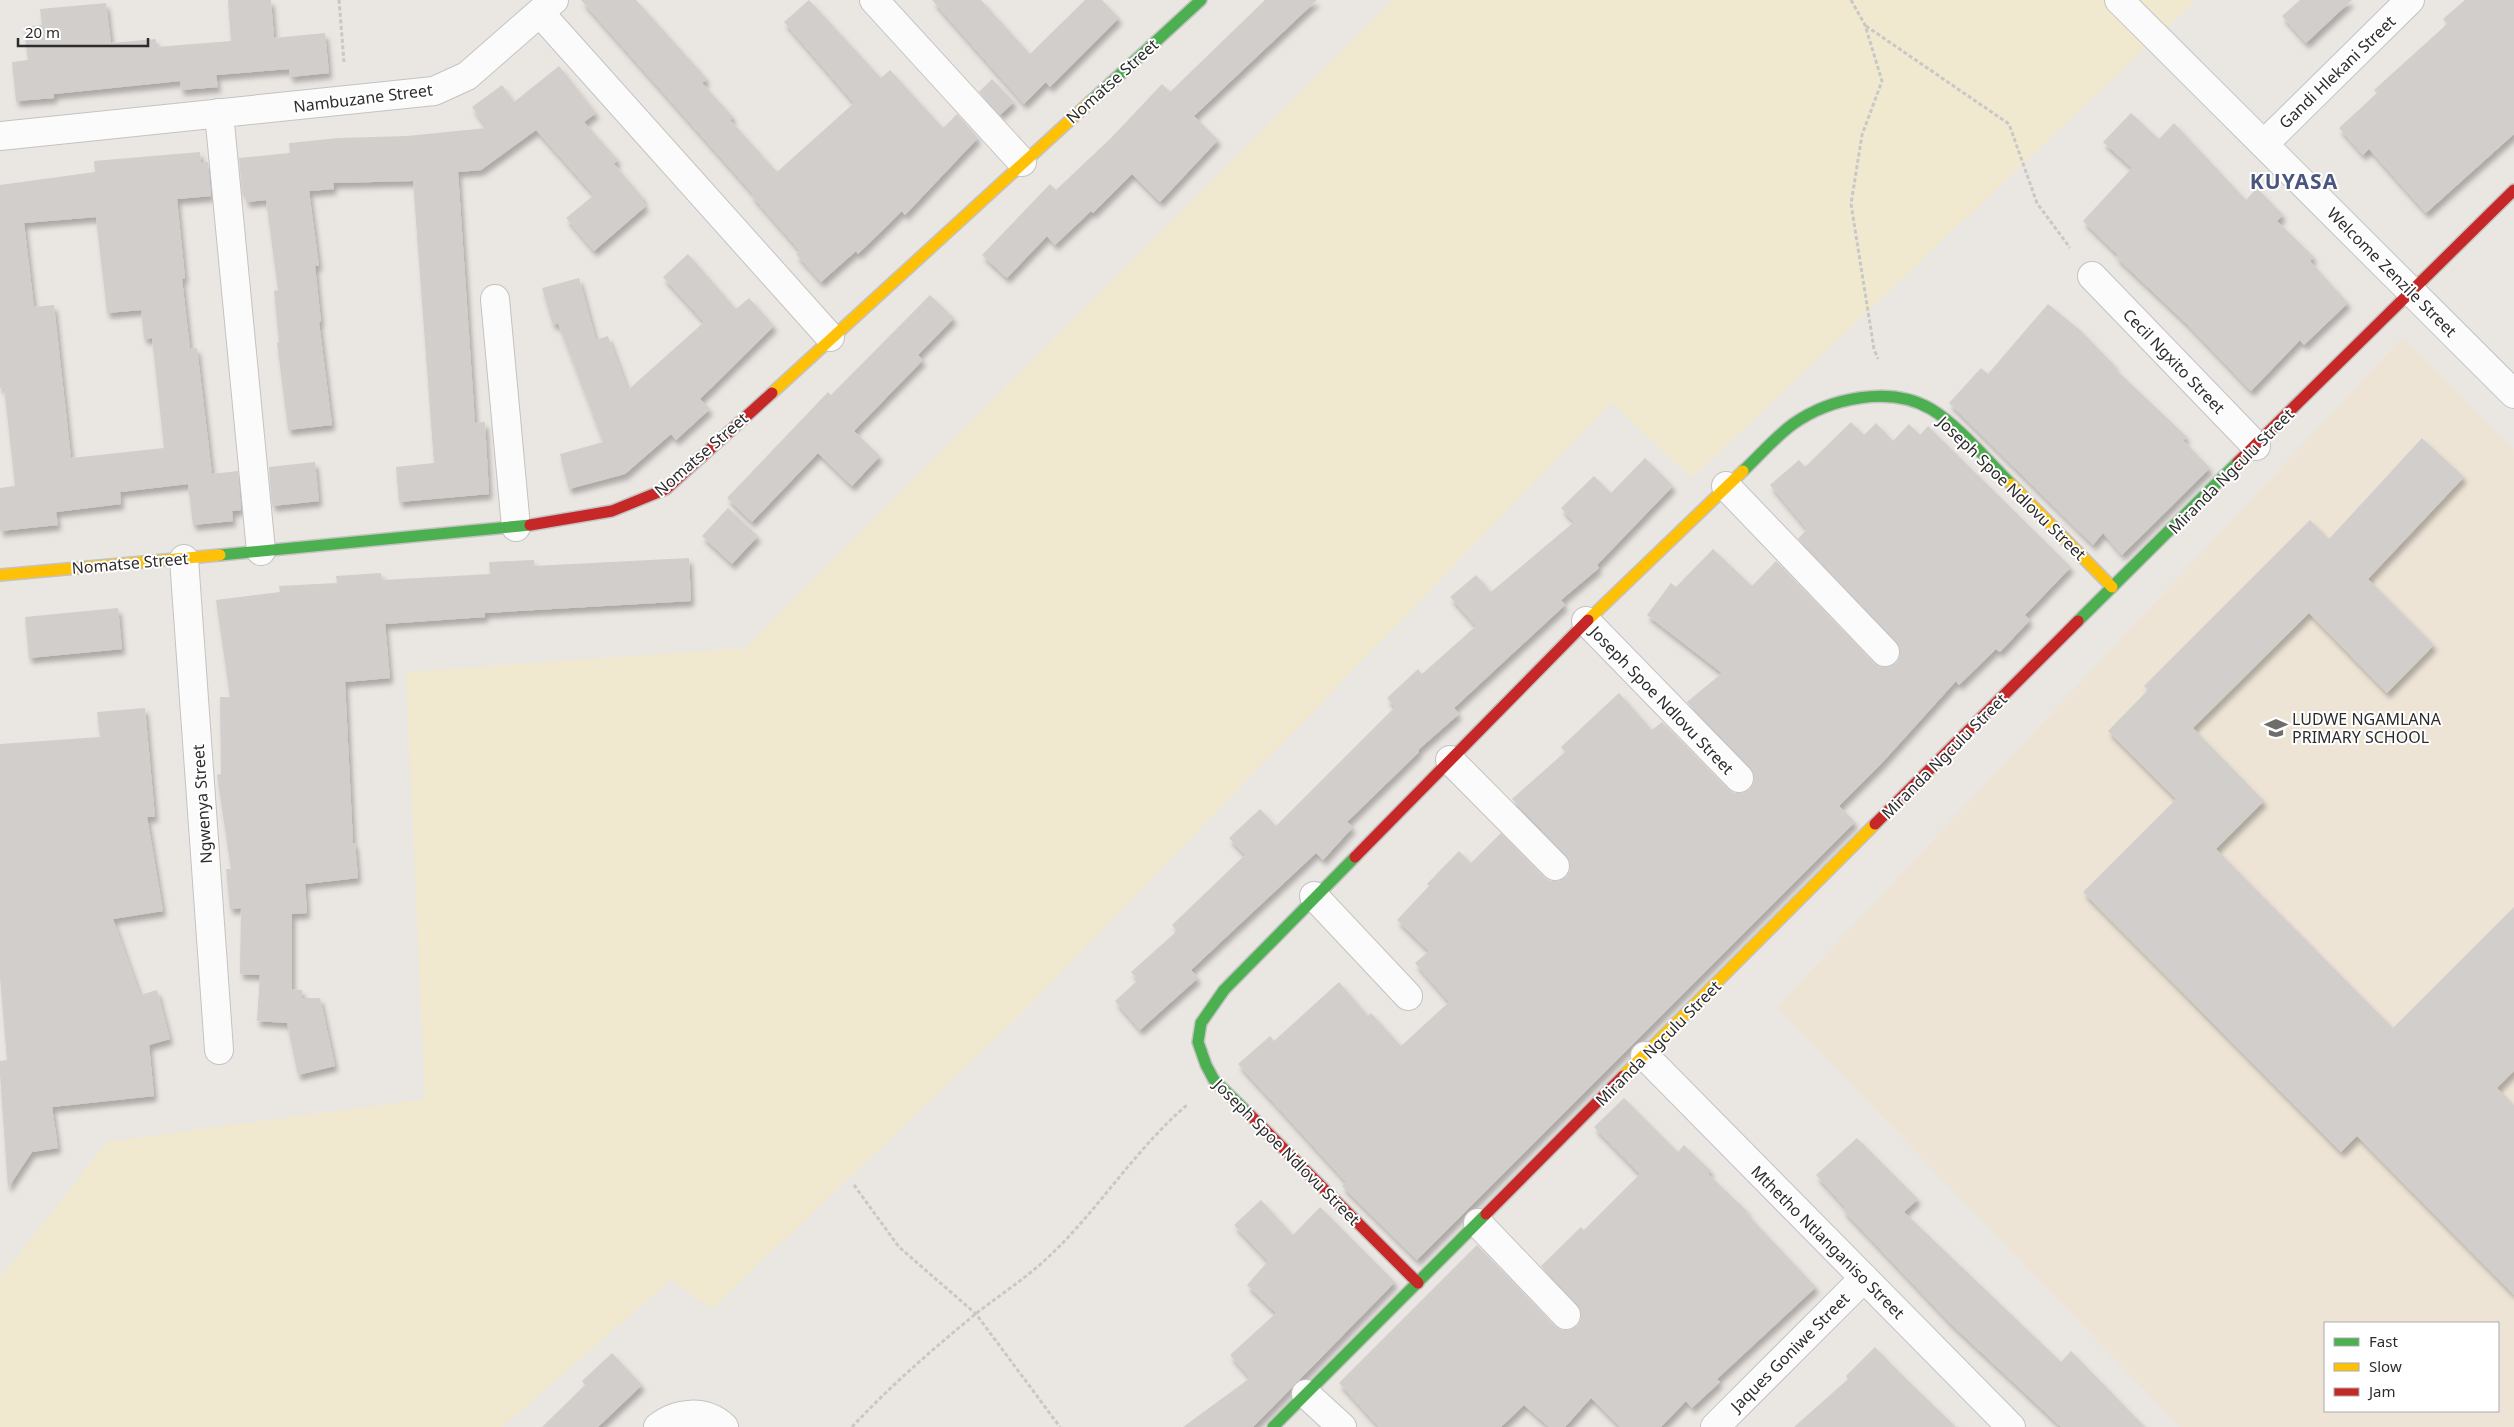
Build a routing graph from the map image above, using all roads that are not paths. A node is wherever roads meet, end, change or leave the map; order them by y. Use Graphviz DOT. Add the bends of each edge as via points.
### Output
graph roads {
  1 [pos="1201,0"];
  2 [pos="2119,0"];
  3 [pos="2410,0"];
  4 [pos="875,2"];
  5 [pos="547,6"];
  6 [pos="220,114"];
  7 [pos="0,136"];
  8 [pos="2264,144"];
  9 [pos="1022,162"];
  10 [pos="2514,190"];
  11 [pos="2092,276"];
  12 [pos="2412,292"];
  13 [pos="494,298"];
  14 [pos="830,337"];
  15 [pos="2514,394"];
  16 [pos="2256,446"];
  17 [pos="1726,486"];
  18 [pos="516,527"];
  19 [pos="261,551"];
  20 [pos="184,559"];
  21 [pos="0,575"];
  22 [pos="2112,588"];
  23 [pos="1586,621"];
  24 [pos="1885,652"];
  25 [pos="1450,760"];
  26 [pos="1739,778"];
  27 [pos="1554,866"];
  28 [pos="1314,896"];
  29 [pos="1408,996"];
  30 [pos="219,1050"];
  31 [pos="1645,1056"];
  32 [pos="1478,1223"];
  33 [pos="1864,1278"];
  34 [pos="1418,1283"];
  35 [pos="1566,1315"];
  36 [pos="1306,1394"];
  37 [pos="658,1427"];
  38 [pos="724,1427"];
  39 [pos="1273,1427"];
  40 [pos="1342,1427"];
  41 [pos="1715,1427"];
  42 [pos="2011,1427"];
  1 -- 9 [label="street, Nomatse Street"];
  2 -- 8 [label="street, Welcome Zenzile Street"];
  3 -- 8 [label="street, Gandi Hlekani Street"];
  4 -- 9 [label="street"];
  5 -- 6 [label="street, Nambuzane Street" via="467,76 434,91"];
  5 -- 14 [label="street, Nambuzane Street" via="691,180"];
  6 -- 7 [label="street, Nambuzane Street"];
  6 -- 19 [label="street"];
  8 -- 12 [label="street, Welcome Zenzile Street"];
  9 -- 14 [label="street, Nomatse Street"];
  10 -- 12 [label="street, Miranda Ngculu Street"];
  11 -- 16 [label="street, Cecil Ngxito Street"];
  12 -- 15 [label="street, Welcome Zenzile Street"];
  12 -- 16 [label="street, Miranda Ngculu Street"];
  13 -- 18 [label="street"];
  14 -- 18 [label="street, Nomatse Street" via="666,489 632,506 594,517"];
  16 -- 22 [label="street, Miranda Ngculu Street"];
  17 -- 22 [label="street, Joseph Spoe Ndlovu Street" via="1768,446 1812,411 1854,399 1896,397 1922,405 1944,419"];
  17 -- 23 [label="street, Joseph Spoe Ndlovu Street"];
  17 -- 24 [label="street"];
  18 -- 19 [label="street, Nomatse Street"];
  19 -- 20 [label="street, Nomatse Street"];
  20 -- 21 [label="street, Nomatse Street"];
  20 -- 30 [label="street, Ngwenya Street"];
  22 -- 31 [label="street, Miranda Ngculu Street"];
  23 -- 25 [label="street, Joseph Spoe Ndlovu Street"];
  23 -- 26 [label="street, Joseph Spoe Ndlovu Street"];
  25 -- 27 [label="street"];
  25 -- 28 [label="street, Joseph Spoe Ndlovu Street"];
  28 -- 29 [label="street"];
  28 -- 34 [label="street, Joseph Spoe Ndlovu Street" via="1205,1014 1198,1031 1198,1052 1214,1080"];
  31 -- 32 [label="street, Miranda Ngculu Street"];
  31 -- 33 [label="street, Mthetho Ntlanganiso Street"];
  32 -- 34 [label="street, Miranda Ngculu Street"];
  32 -- 35 [label="street"];
  33 -- 41 [label="street, Jaques Goniwe Street"];
  33 -- 42 [label="street, Mthetho Ntlanganiso Street"];
  34 -- 36 [label="street, Miranda Ngculu Street"];
  36 -- 39 [label="street, Miranda Ngculu Street"];
  36 -- 40 [label="street"];
  37 -- 38 [label="street" via="679,1416 697,1414 711,1417"];
}
